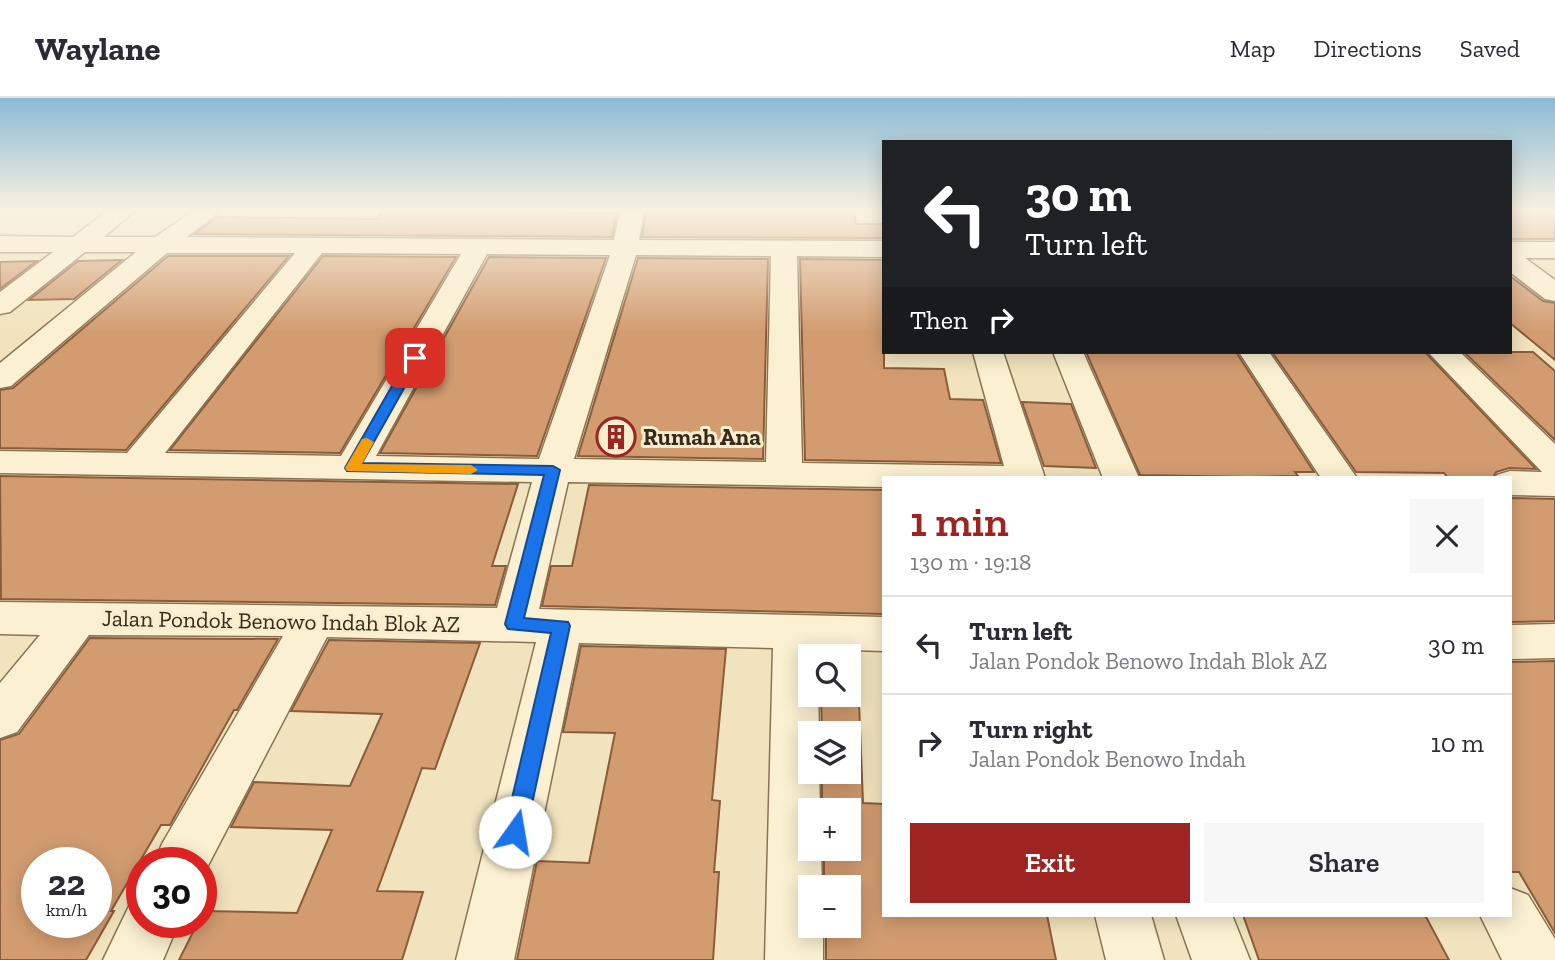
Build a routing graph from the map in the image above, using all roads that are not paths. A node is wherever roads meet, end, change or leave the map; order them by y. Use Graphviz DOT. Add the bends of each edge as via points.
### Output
graph roads {
  1 [pos="72,251"];
  2 [pos="154,251"];
  3 [pos="311,251"];
  4 [pos="476,251"];
  5 [pos="624,251"];
  6 [pos="784,251"];
  7 [pos="1512,261"];
  8 [pos="1555,293"];
  9 [pos="0,306"];
  10 [pos="989,354"];
  11 [pos="1069,354"];
  12 [pos="1255,354"];
  13 [pos="1445,354"];
  14 [pos="0,379"];
  15 [pos="0,462"];
  16 [pos="138,463"];
  17 [pos="1555,464"];
  18 [pos="352,468"];
  19 [pos="553,470"];
  20 [pos="784,475"];
  21 [pos="882,476"];
  22 [pos="1025,476"];
  23 [pos="1120,476"];
  24 [pos="1338,476"];
  25 [pos="1512,483"];
  26 [pos="1555,484"];
  27 [pos="0,618"];
  28 [pos="77,619"];
  29 [pos="314,620"];
  30 [pos="538,625"];
  31 [pos="795,633"];
  32 [pos="882,634"];
  33 [pos="1555,641"];
  34 [pos="1512,642"];
  35 [pos="0,718"];
  36 [pos="190,847"];
  37 [pos="1124,917"];
  38 [pos="1205,917"];
  39 [pos="1509,917"];
  40 [pos="143,938"];
  41 [pos="132,960"];
  42 [pos="485,960"];
  43 [pos="794,960"];
  44 [pos="1135,960"];
  45 [pos="1221,960"];
  46 [pos="1535,960"];
  1 -- 9 [label="street"];
  2 -- 14 [label="street"];
  3 -- 16 [label="street"];
  4 -- 18 [label="street"];
  5 -- 19 [label="street"];
  6 -- 20 [label="street"];
  7 -- 8 [label="street"];
  10 -- 22 [label="street"];
  11 -- 23 [label="street"];
  12 -- 24 [label="street"];
  13 -- 17 [label="street"];
  15 -- 16 [label="street"];
  16 -- 18 [label="street"];
  18 -- 19 [label="street"];
  19 -- 20 [label="street"];
  19 -- 30 [label="street"];
  20 -- 21 [label="street"];
  25 -- 26 [label="street"];
  27 -- 28 [label="street, Jalan Pondok Benowo Indah Blok AZ"];
  28 -- 29 [label="street, Jalan Pondok Benowo Indah Blok AZ"];
  28 -- 35 [label="street"];
  29 -- 30 [label="street, Jalan Pondok Benowo Indah Blok AZ"];
  29 -- 36 [label="street"];
  30 -- 31 [label="street, Jalan Pondok Benowo Indah Blok AZ"];
  30 -- 42 [label="street"];
  31 -- 32 [label="street, Jalan Pondok Benowo Indah Blok AZ"];
  31 -- 43 [label="street"];
  33 -- 34 [label="street"];
  37 -- 44 [label="street"];
  38 -- 45 [label="street"];
  39 -- 46 [label="street"];
  40 -- 41 [label="street"];
}
